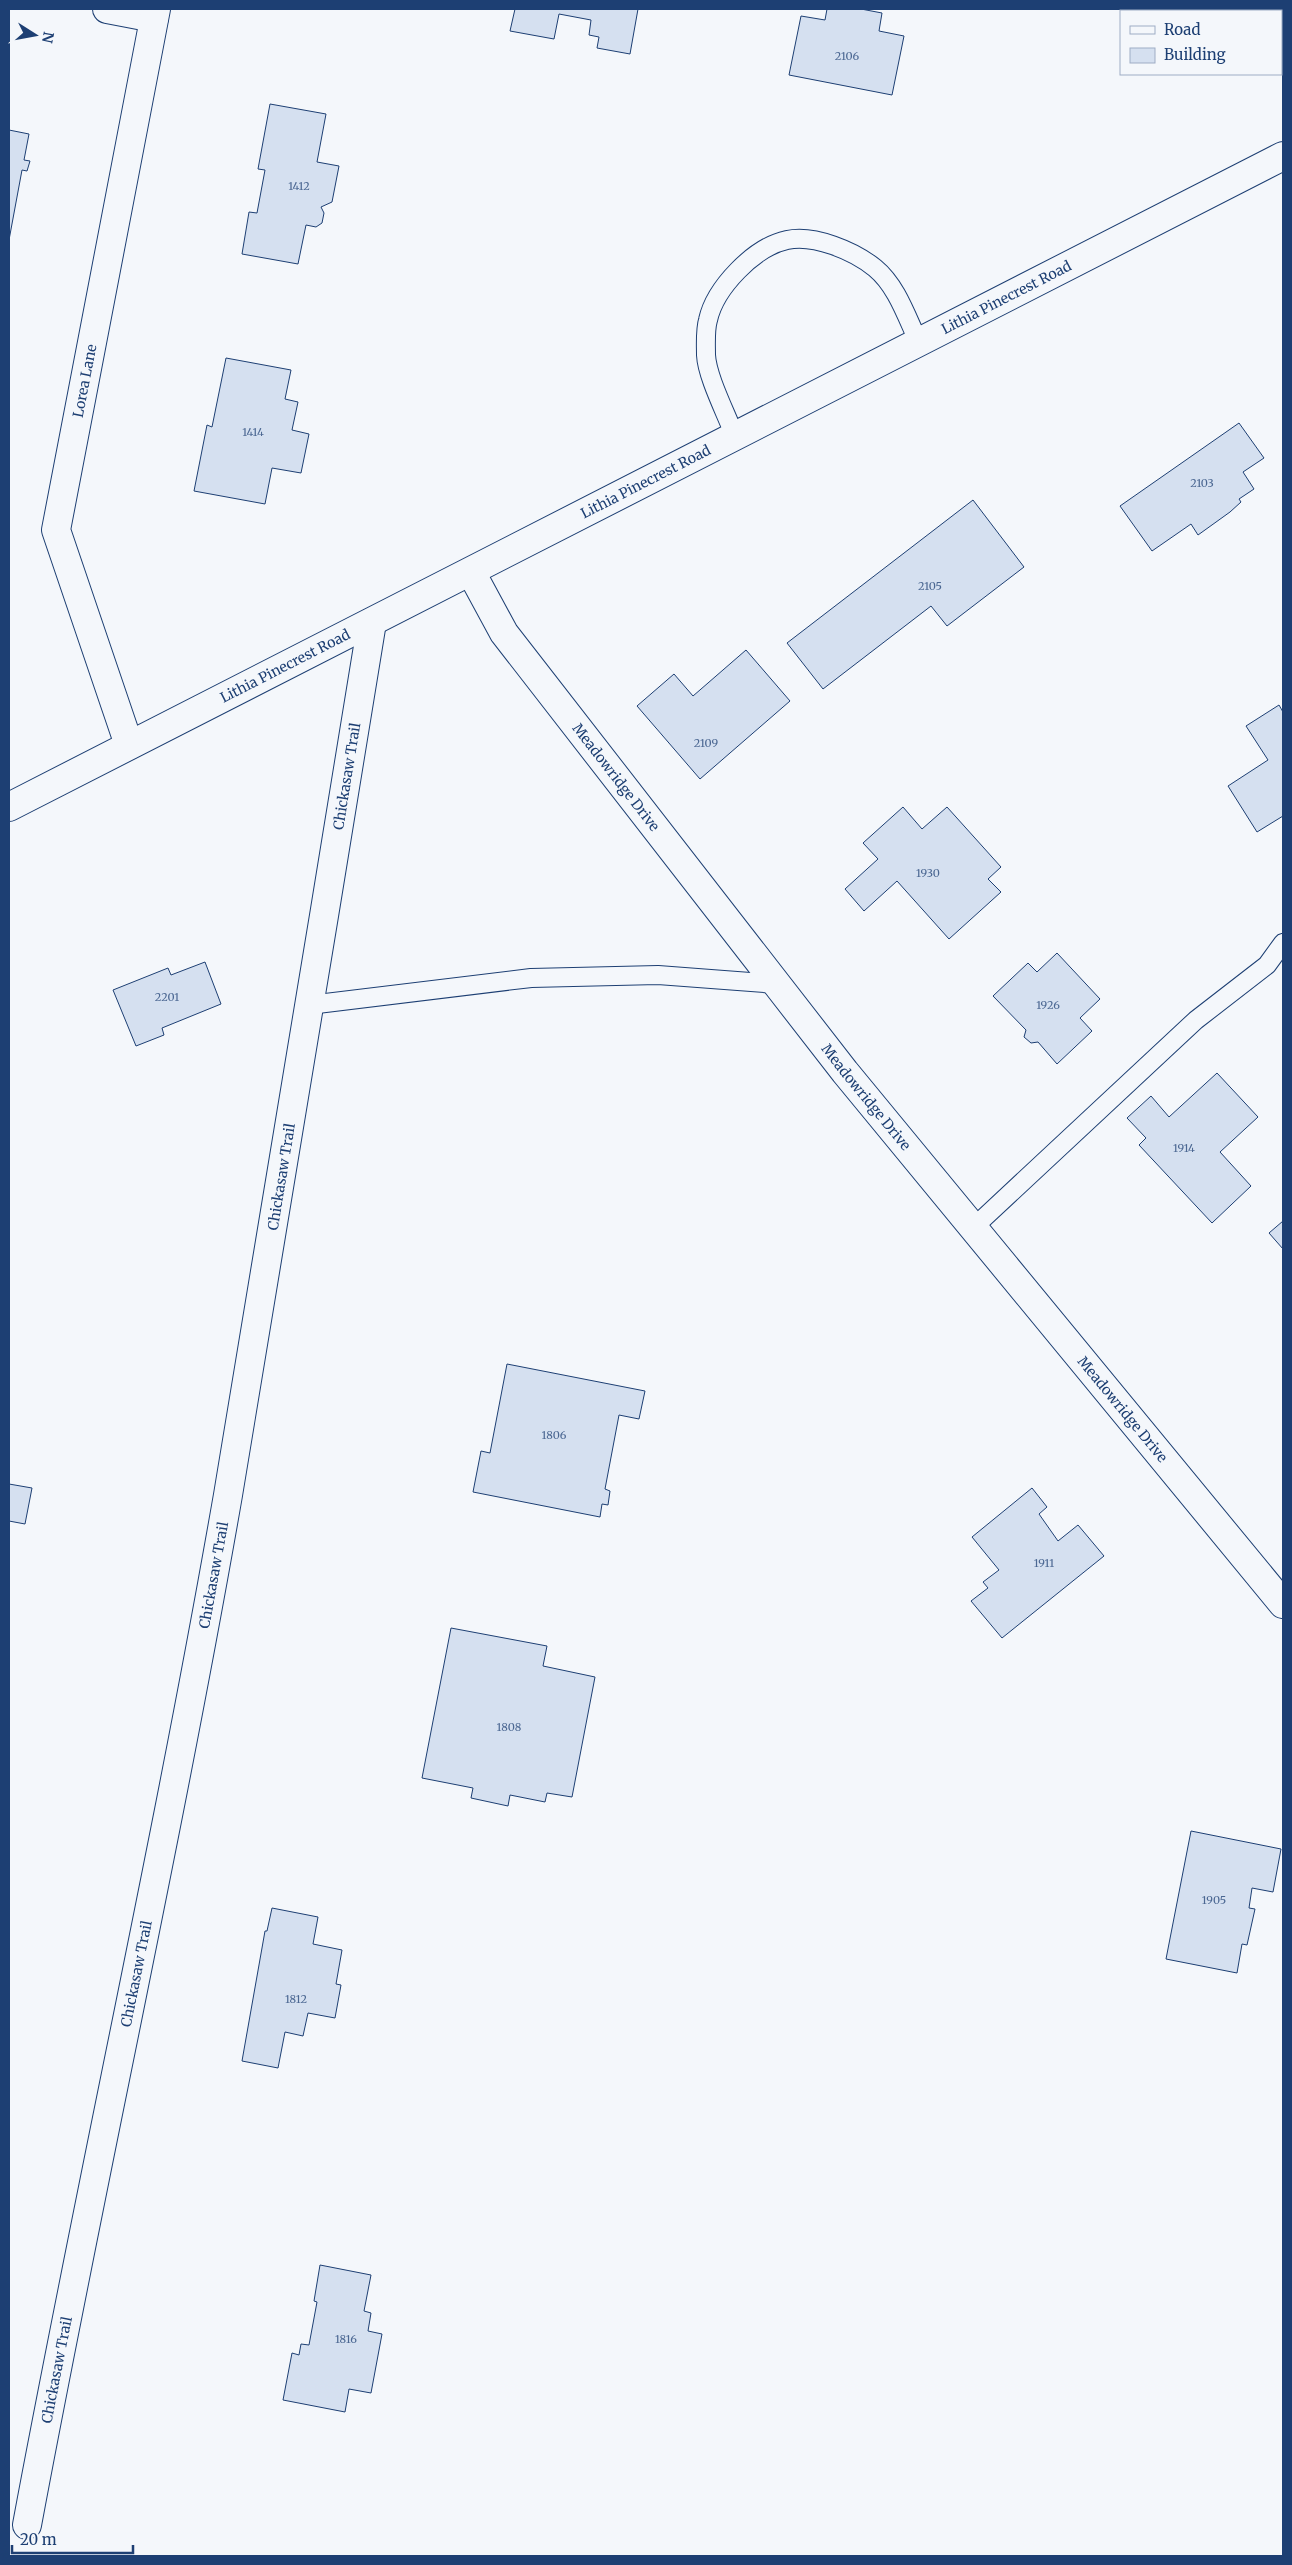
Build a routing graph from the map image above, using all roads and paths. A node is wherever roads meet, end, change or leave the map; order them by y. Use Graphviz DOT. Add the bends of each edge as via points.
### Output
graph roads {
  1 [pos="107,9"];
  2 [pos="155,13"];
  3 [pos="1283,156"];
  4 [pos="919,343"];
  5 [pos="736,437"];
  6 [pos="470,572"];
  7 [pos="372,622"];
  8 [pos="129,745"];
  9 [pos="9,807"];
  10 [pos="1283,943"];
  11 [pos="776,984"];
  12 [pos="308,1006"];
  13 [pos="973,1228"];
  14 [pos="1283,1604"];
  15 [pos="28,2525"];
  1 -- 2 [label="street"];
  2 -- 8 [label="street, Lorea Lane" via="56,530"];
  3 -- 4 [label="street, Lithia Pinecrest Road"];
  4 -- 5 [label="street, Lithia Pinecrest Road"];
  4 -- 5 [label="lane" via="896,294 875,268 840,248 812,238 788,239 768,246 736,272 718,296 708,320 706,356"];
  5 -- 6 [label="street, Lithia Pinecrest Road"];
  6 -- 7 [label="street, Lithia Pinecrest Road"];
  6 -- 11 [label="street, Meadowridge Drive" via="504,633"];
  7 -- 8 [label="street, Lithia Pinecrest Road"];
  7 -- 12 [label="street, Chickasaw Trail"];
  8 -- 9 [label="street, Lithia Pinecrest Road"];
  10 -- 13 [label="lane" via="1267,965 1196,1020"];
  11 -- 12 [label="lane" via="658,975 531,978"];
  11 -- 13 [label="street, Meadowridge Drive"];
  12 -- 15 [label="street, Chickasaw Trail" via="227,1497"];
  13 -- 14 [label="street, Meadowridge Drive"];
}
